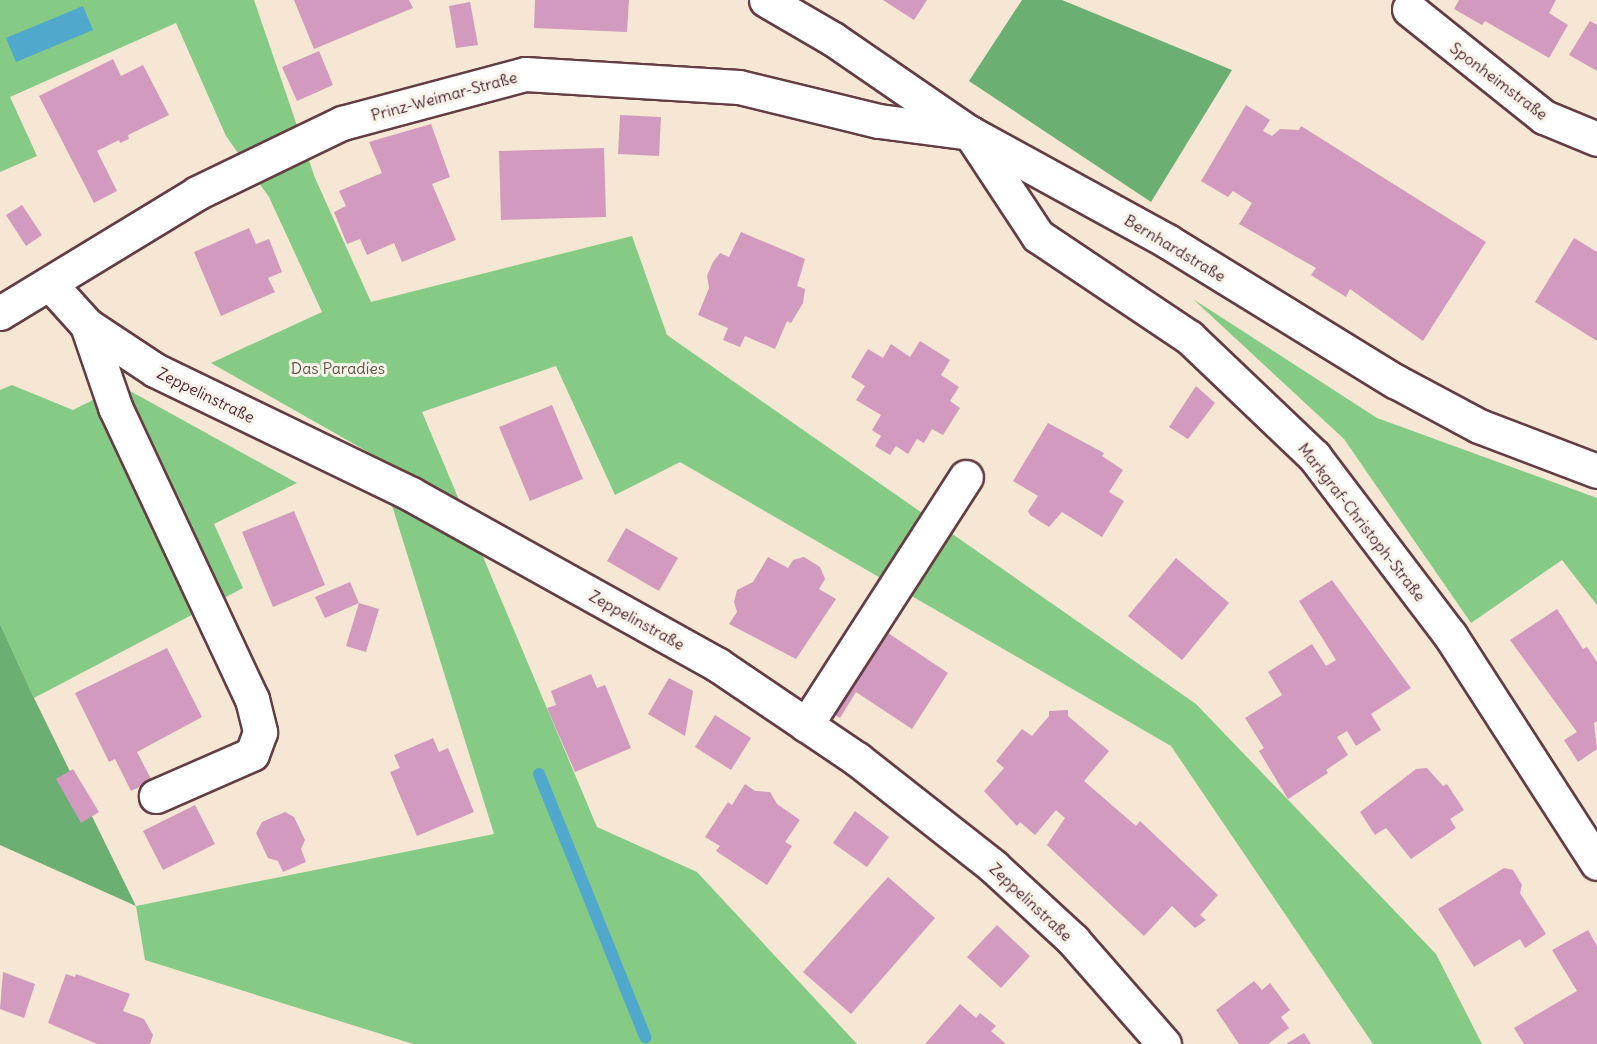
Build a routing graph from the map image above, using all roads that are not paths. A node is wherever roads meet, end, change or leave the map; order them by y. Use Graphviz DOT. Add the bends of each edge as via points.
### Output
graph roads {
  1 [pos="766,0"];
  2 [pos="1409,9"];
  3 [pos="970,133"];
  4 [pos="1597,140"];
  5 [pos="50,284"];
  6 [pos="0,313"];
  7 [pos="87,325"];
  8 [pos="1597,471"];
  9 [pos="966,477"];
  10 [pos="806,724"];
  11 [pos="156,796"];
  12 [pos="1597,863"];
  13 [pos="1164,1044"];
  1 -- 3 [label="street, Bernhardstraße" via="833,39"];
  2 -- 4 [label="street, Sponheimstraße" via="1544,117"];
  3 -- 5 [label="street, Prinz-Weimar-Straße" via="879,121 739,87 525,74 342,123 197,193"];
  3 -- 8 [label="street, Bernhardstraße" via="1167,241 1395,381 1479,426"];
  3 -- 12 [label="street, Markgraf-Christoph-Straße" via="1038,236 1189,337 1314,456 1450,635"];
  5 -- 6 [label="street, Prinz-Weimar-Straße"];
  5 -- 7 [label="street, Zeppelinstraße"];
  7 -- 10 [label="street, Zeppelinstraße" via="155,370 411,494 718,665"];
  7 -- 11 [label="street" via="115,407 252,699 260,732 252,754"];
  9 -- 10 [label="street"];
  10 -- 13 [label="street, Zeppelinstraße" via="857,759 993,867 1073,940"];
}
